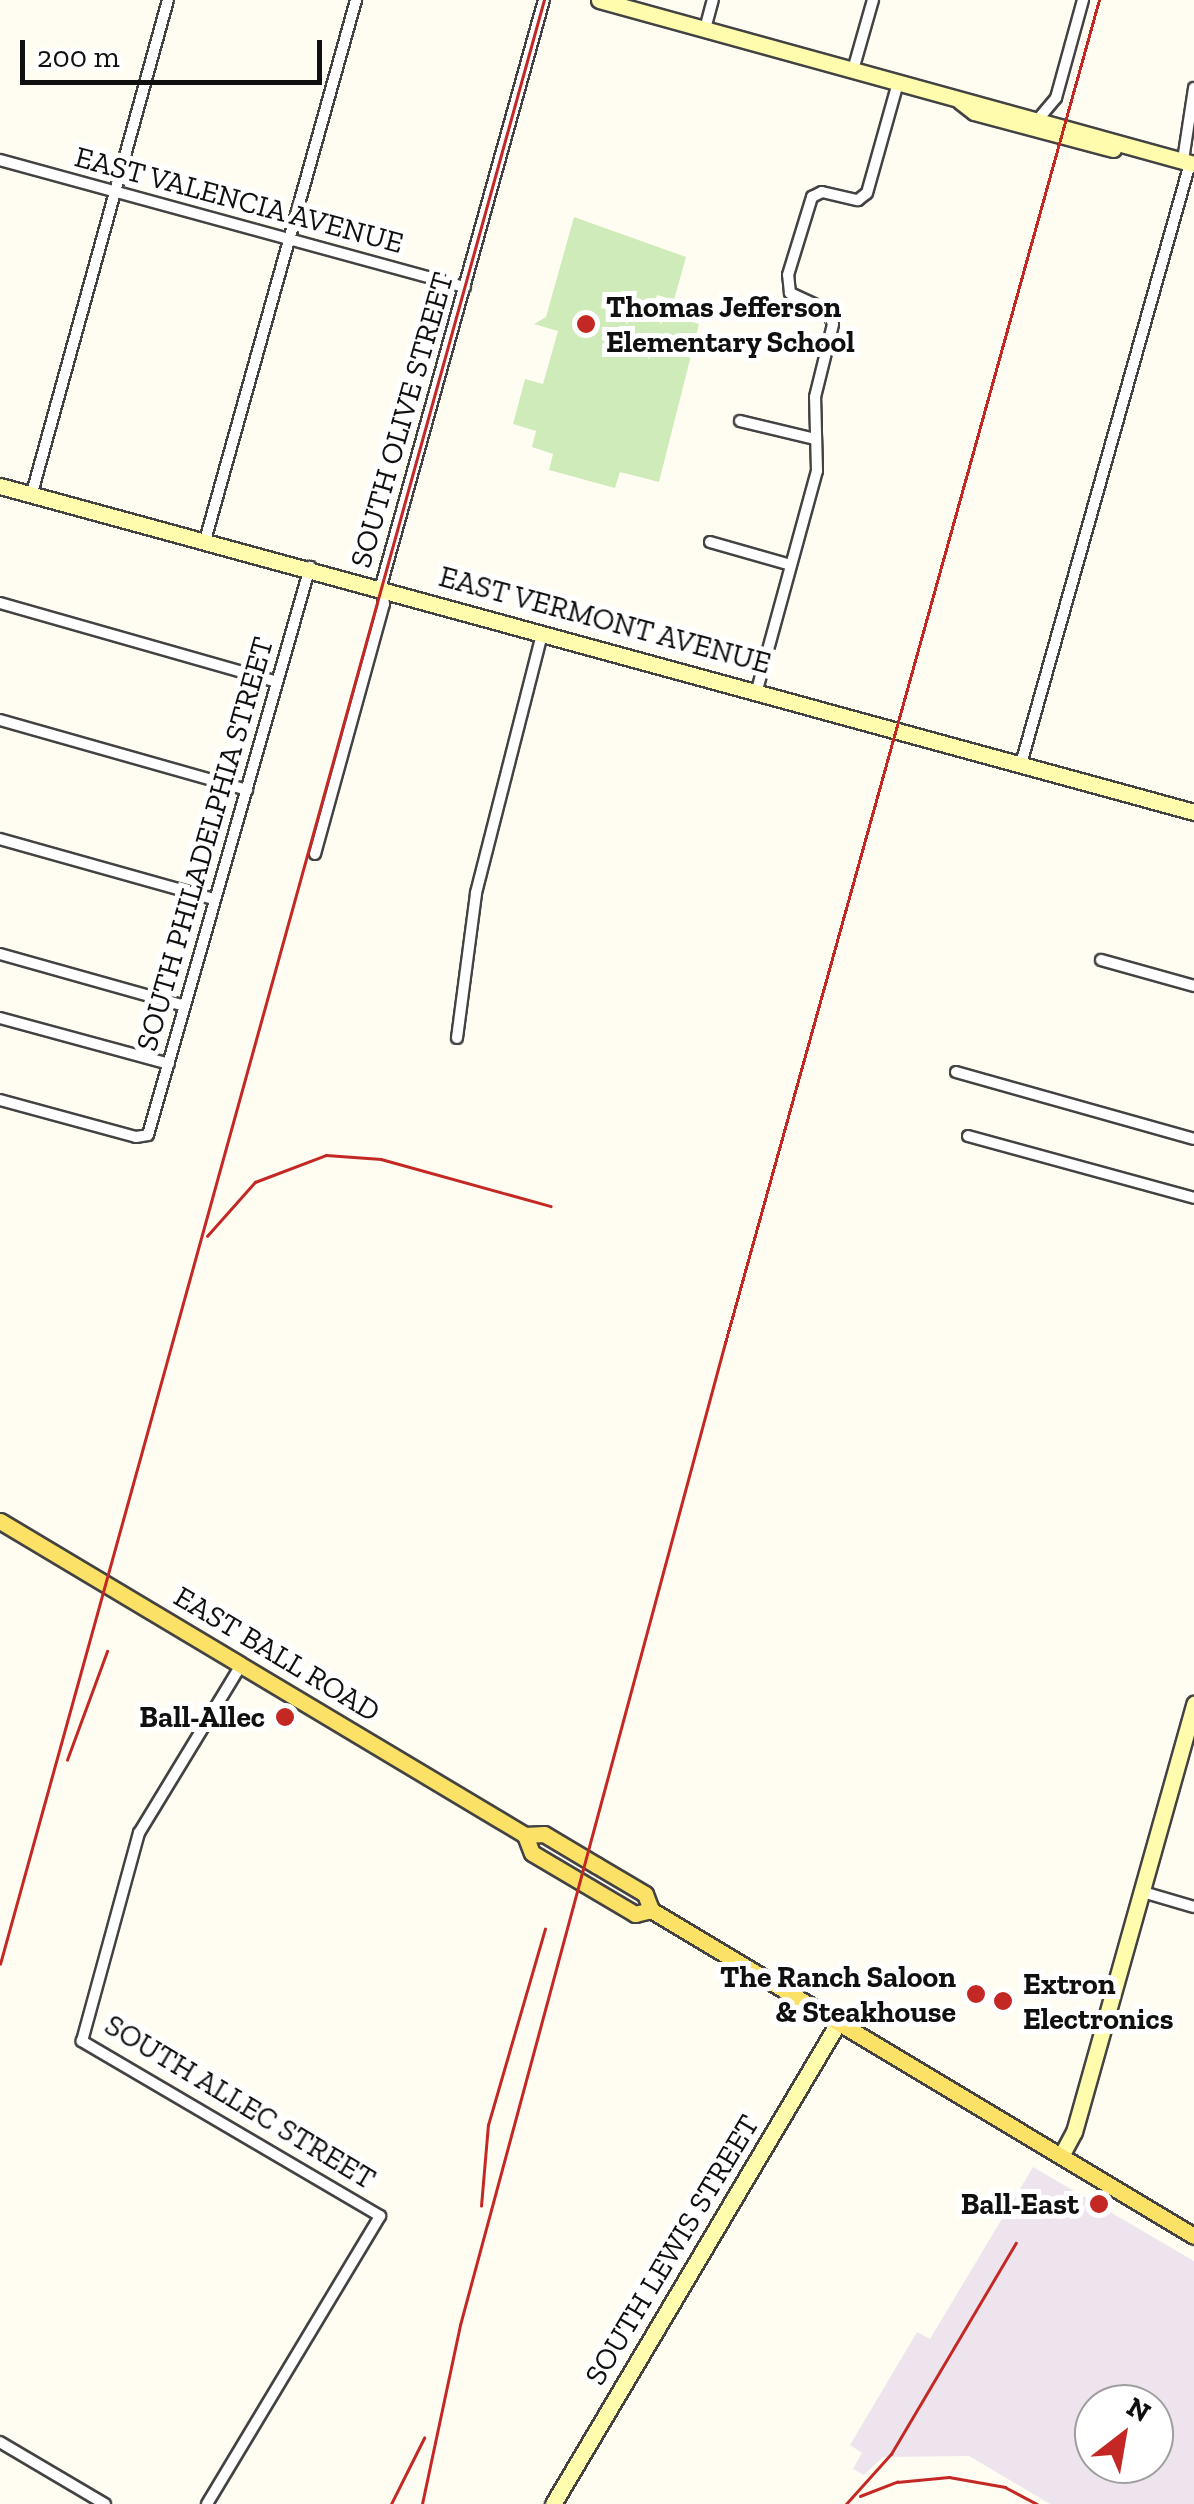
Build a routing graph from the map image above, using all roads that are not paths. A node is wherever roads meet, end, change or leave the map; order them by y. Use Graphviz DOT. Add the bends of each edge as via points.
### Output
graph roads {
  1 [pos="168,0"];
  2 [pos="356,0"];
  3 [pos="544,0"];
  4 [pos="599,0"];
  5 [pos="712,0"];
  6 [pos="873,0"];
  7 [pos="1083,0"];
  8 [pos="704,29"];
  9 [pos="853,70"];
  10 [pos="898,83"];
  11 [pos="1194,88"];
  12 [pos="960,100"];
  13 [pos="1040,118"];
  14 [pos="0,160"];
  15 [pos="1186,161"];
  16 [pos="115,192"];
  17 [pos="288,240"];
  18 [pos="465,287"];
  19 [pos="740,421"];
  20 [pos="815,439"];
  21 [pos="1,490"];
  22 [pos="32,493"];
  23 [pos="206,538"];
  24 [pos="710,542"];
  25 [pos="791,565"];
  26 [pos="310,567"];
  27 [pos="381,586"];
  28 [pos="0,604"];
  29 [pos="542,635"];
  30 [pos="277,682"];
  31 [pos="757,690"];
  32 [pos="0,720"];
  33 [pos="1020,764"];
  34 [pos="247,790"];
  35 [pos="1194,812"];
  36 [pos="0,839"];
  37 [pos="315,854"];
  38 [pos="213,899"];
  39 [pos="0,954"];
  40 [pos="1101,960"];
  41 [pos="1194,986"];
  42 [pos="182,1005"];
  43 [pos="0,1018"];
  44 [pos="457,1038"];
  45 [pos="169,1064"];
  46 [pos="956,1072"];
  47 [pos="0,1100"];
  48 [pos="968,1136"];
  49 [pos="1194,1140"];
  50 [pos="1194,1198"];
  51 [pos="0,1520"];
  52 [pos="241,1665"];
  53 [pos="1194,1704"];
  54 [pos="1143,1892"];
  55 [pos="1194,1907"];
  56 [pos="838,2023"];
  57 [pos="1061,2156"];
  58 [pos="1194,2236"];
  59 [pos="0,2442"];
  60 [pos="555,2503"];
  61 [pos="105,2504"];
  62 [pos="208,2504"];
  1 -- 16 [label="street"];
  2 -- 17 [label="street"];
  3 -- 18 [label="street, SOUTH OLIVE STREET"];
  4 -- 8 [label="street"];
  5 -- 8 [label="street"];
  6 -- 9 [label="street"];
  7 -- 13 [label="street" via="1056,98"];
  8 -- 9 [label="street"];
  9 -- 10 [label="street"];
  10 -- 12 [label="street"];
  10 -- 20 [label="street" via="867,193 858,200 822,192 812,197 788,275 790,293 827,310 833,324 815,398"];
  11 -- 15 [label="street"];
  12 -- 13 [label="street"];
  12 -- 15 [label="street" via="974,112 1068,138"];
  13 -- 15 [label="street"];
  14 -- 16 [label="street, EAST VALENCIA AVENUE"];
  15 -- 33 [label="street"];
  16 -- 17 [label="street, EAST VALENCIA AVENUE"];
  16 -- 22 [label="street"];
  17 -- 18 [label="street, EAST VALENCIA AVENUE"];
  17 -- 23 [label="street"];
  18 -- 27 [label="street, SOUTH OLIVE STREET"];
  19 -- 20 [label="street"];
  20 -- 25 [label="street" via="817,471"];
  21 -- 22 [label="street, EAST VERMONT AVENUE"];
  22 -- 23 [label="street, EAST VERMONT AVENUE"];
  23 -- 26 [label="street, EAST VERMONT AVENUE"];
  24 -- 25 [label="street"];
  25 -- 31 [label="street"];
  26 -- 27 [label="street, EAST VERMONT AVENUE"];
  26 -- 30 [label="street, SOUTH PHILADELPHIA STREET"];
  27 -- 29 [label="street, EAST VERMONT AVENUE"];
  27 -- 37 [label="street, SOUTH OLIVE STREET" via="384,604"];
  28 -- 30 [label="street"];
  29 -- 31 [label="street, EAST VERMONT AVENUE"];
  29 -- 44 [label="street" via="476,892"];
  30 -- 34 [label="street, SOUTH PHILADELPHIA STREET"];
  31 -- 33 [label="street, EAST VERMONT AVENUE"];
  32 -- 34 [label="street"];
  33 -- 35 [label="street, EAST VERMONT AVENUE"];
  34 -- 38 [label="street, SOUTH PHILADELPHIA STREET"];
  36 -- 38 [label="street"];
  38 -- 42 [label="street, SOUTH PHILADELPHIA STREET"];
  39 -- 42 [label="street"];
  40 -- 41 [label="street"];
  42 -- 45 [label="street, SOUTH PHILADELPHIA STREET"];
  43 -- 45 [label="street"];
  45 -- 47 [label="street, SOUTH PHILADELPHIA STREET" via="148,1135"];
  46 -- 49 [label="street"];
  48 -- 50 [label="street"];
  51 -- 52 [label="main road, EAST BALL ROAD"];
  52 -- 56 [label="main road, EAST BALL ROAD" via="525,1835 544,1834 605,1870 645,1894 651,1910"];
  52 -- 62 [label="street, SOUTH ALLEC STREET" via="139,1833 82,2041 380,2216"];
  53 -- 54 [label="street"];
  54 -- 55 [label="street"];
  54 -- 57 [label="street" via="1074,2132"];
  56 -- 57 [label="main road, EAST BALL ROAD"];
  56 -- 60 [label="street, SOUTH LEWIS STREET"];
  57 -- 58 [label="main road, EAST BALL ROAD"];
  59 -- 61 [label="street"];
}
